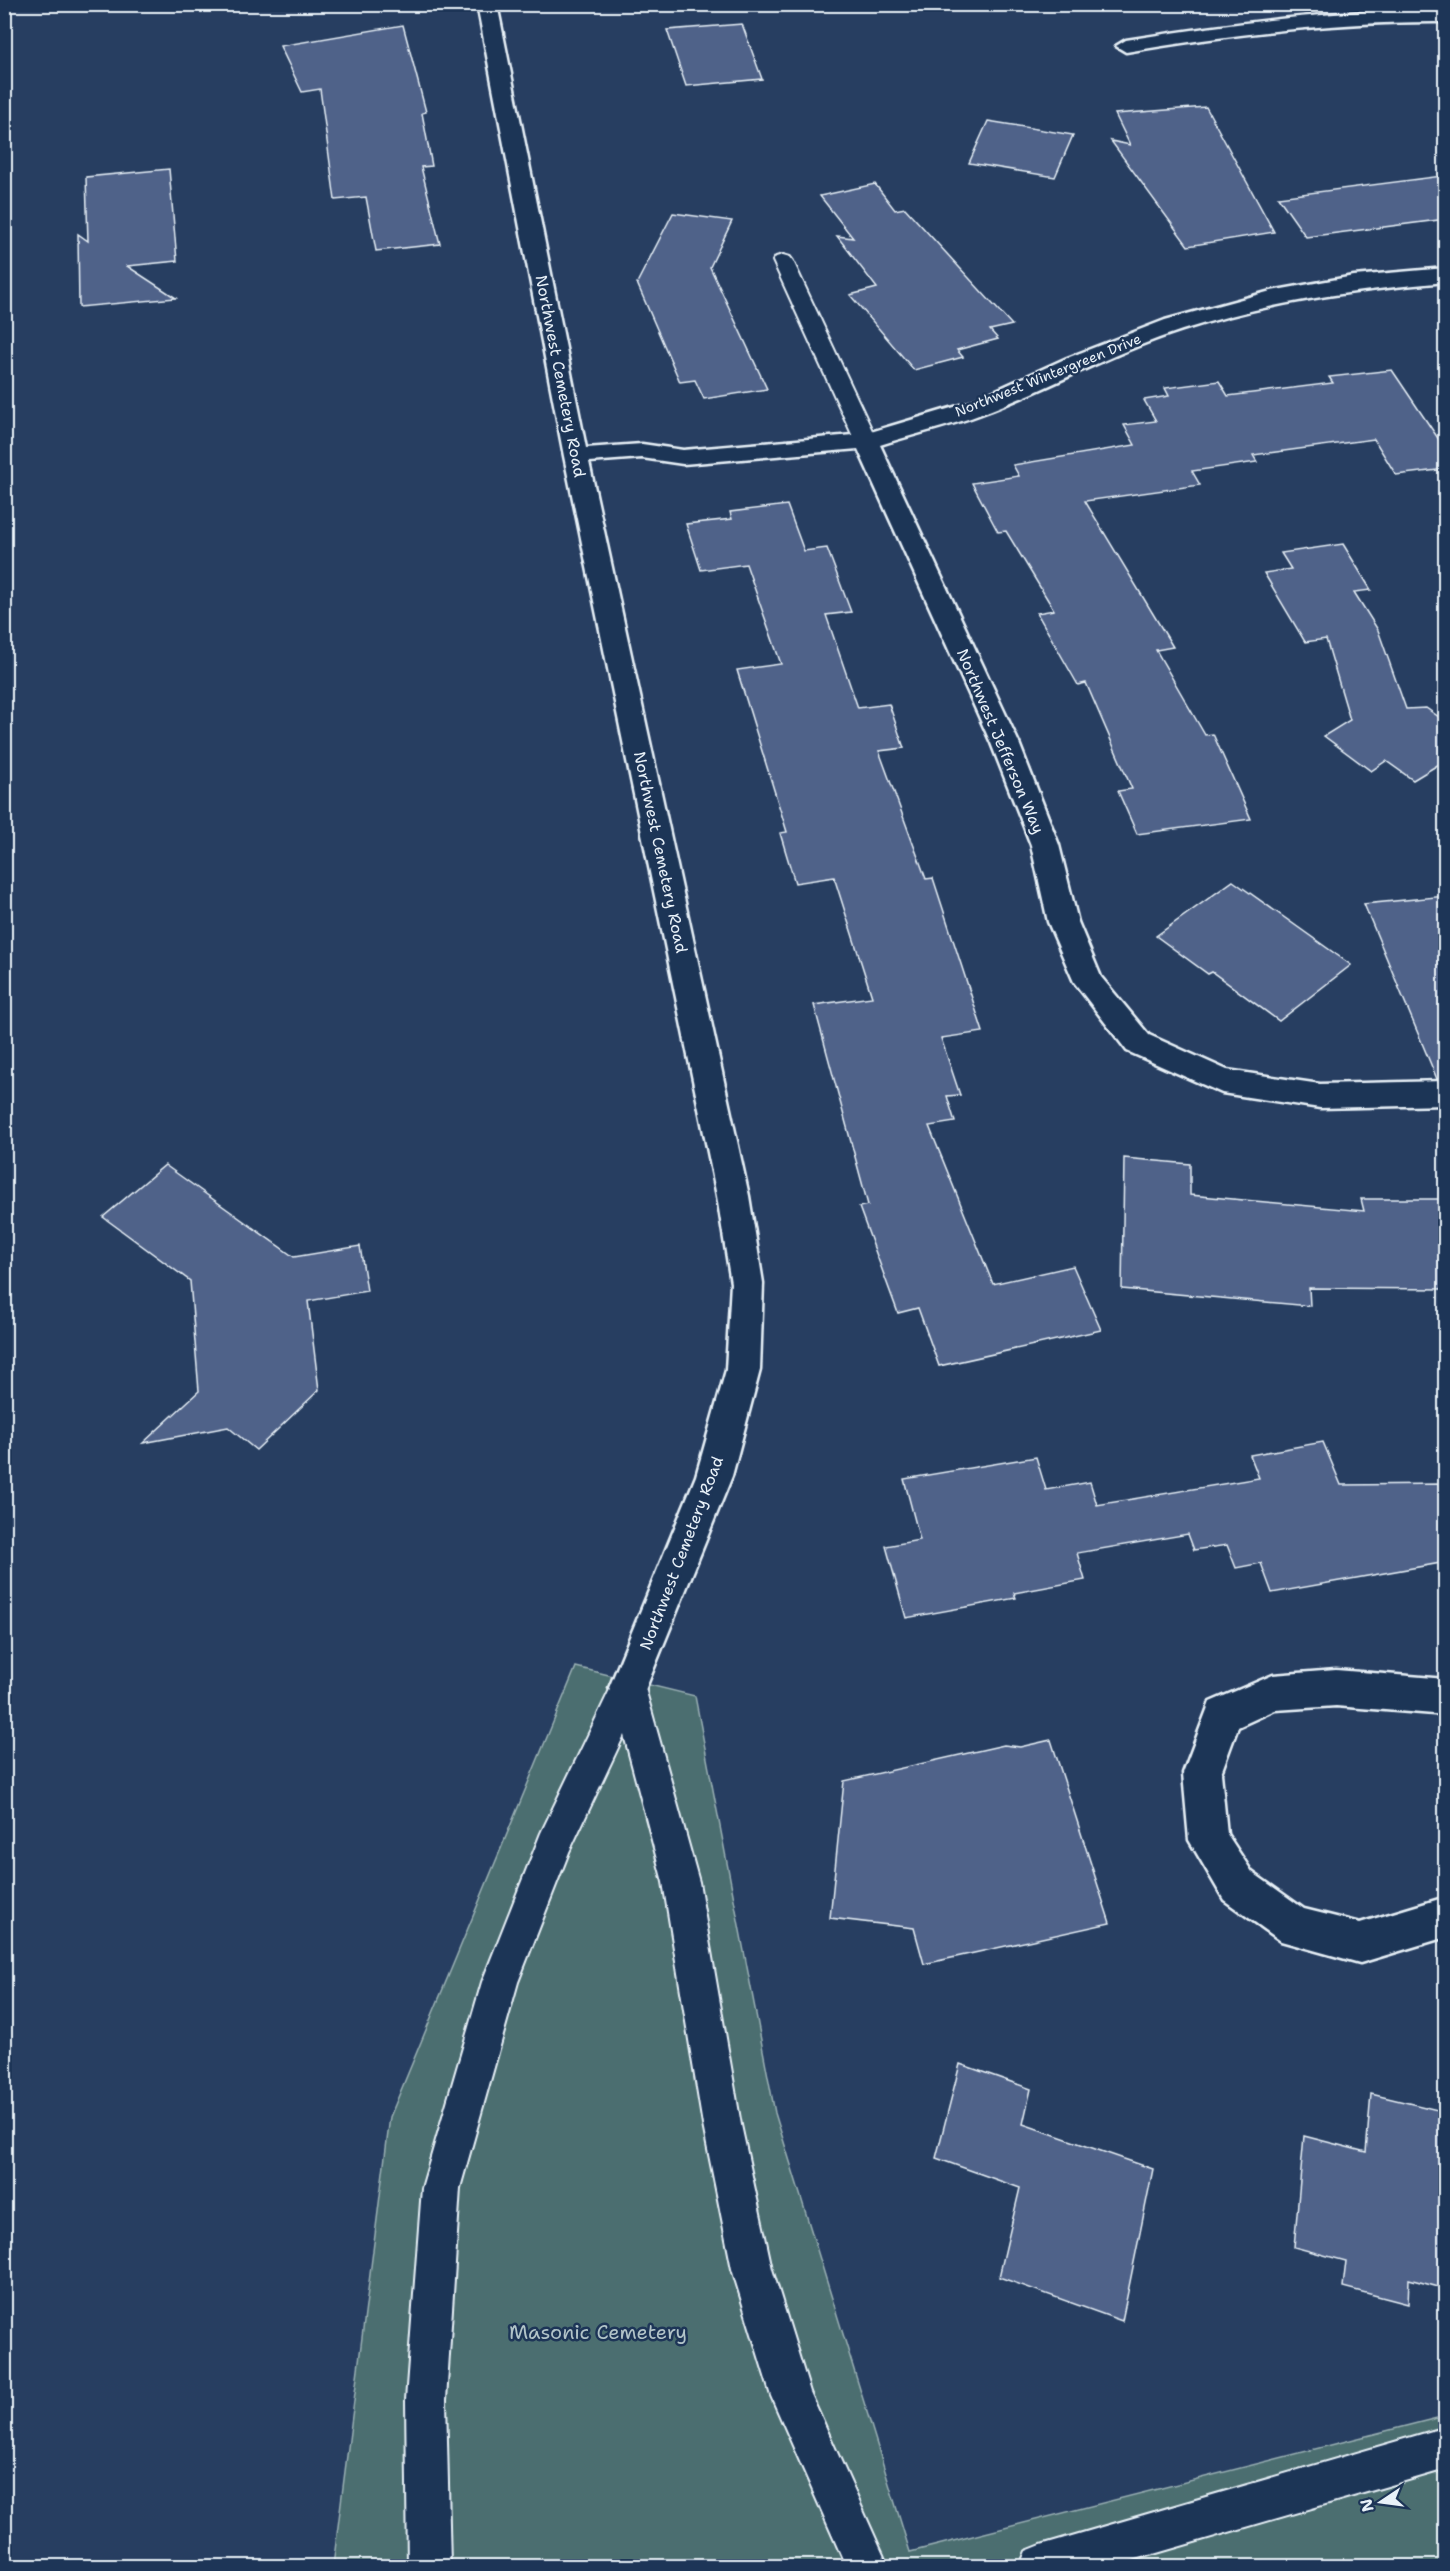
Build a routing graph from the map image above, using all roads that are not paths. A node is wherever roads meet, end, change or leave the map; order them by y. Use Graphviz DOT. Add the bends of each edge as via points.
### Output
graph roads {
  1 [pos="487,4"];
  2 [pos="1446,16"];
  3 [pos="1126,46"];
  4 [pos="783,261"];
  5 [pos="1446,275"];
  6 [pos="866,441"];
  7 [pos="576,456"];
  8 [pos="1446,1093"];
  9 [pos="628,1688"];
  10 [pos="1446,1698"];
  11 [pos="1446,1917"];
  12 [pos="1446,2448"];
  13 [pos="429,2566"];
  14 [pos="867,2566"];
  15 [pos="1041,2566"];
  1 -- 7 [label="street, Northwest Cemetery Road"];
  2 -- 3 [label="street" via="1316,20"];
  4 -- 6 [label="lane"];
  5 -- 6 [label="street, Northwest Wintergreen Drive" via="1354,283 1271,298 1173,325 1075,363 976,408"];
  6 -- 7 [label="street, Northwest Wintergreen Drive" via="683,457 642,451"];
  6 -- 8 [label="street, Northwest Jefferson Way" via="1005,743 1045,845 1063,922 1089,982 1138,1043 1222,1081 1320,1096"];
  7 -- 9 [label="street, Northwest Cemetery Road" via="708,1071 747,1283 743,1370 714,1476"];
  9 -- 13 [label="lane" via="554,1845 500,1982 441,2188 426,2400"];
  9 -- 14 [label="lane" via="681,1882 722,2125 752,2269 791,2396"];
  10 -- 11 [label="street" via="1336,1688 1274,1693 1223,1715 1202,1773 1208,1840 1238,1886 1295,1928 1360,1943"];
  12 -- 15 [label="lane"];
}
